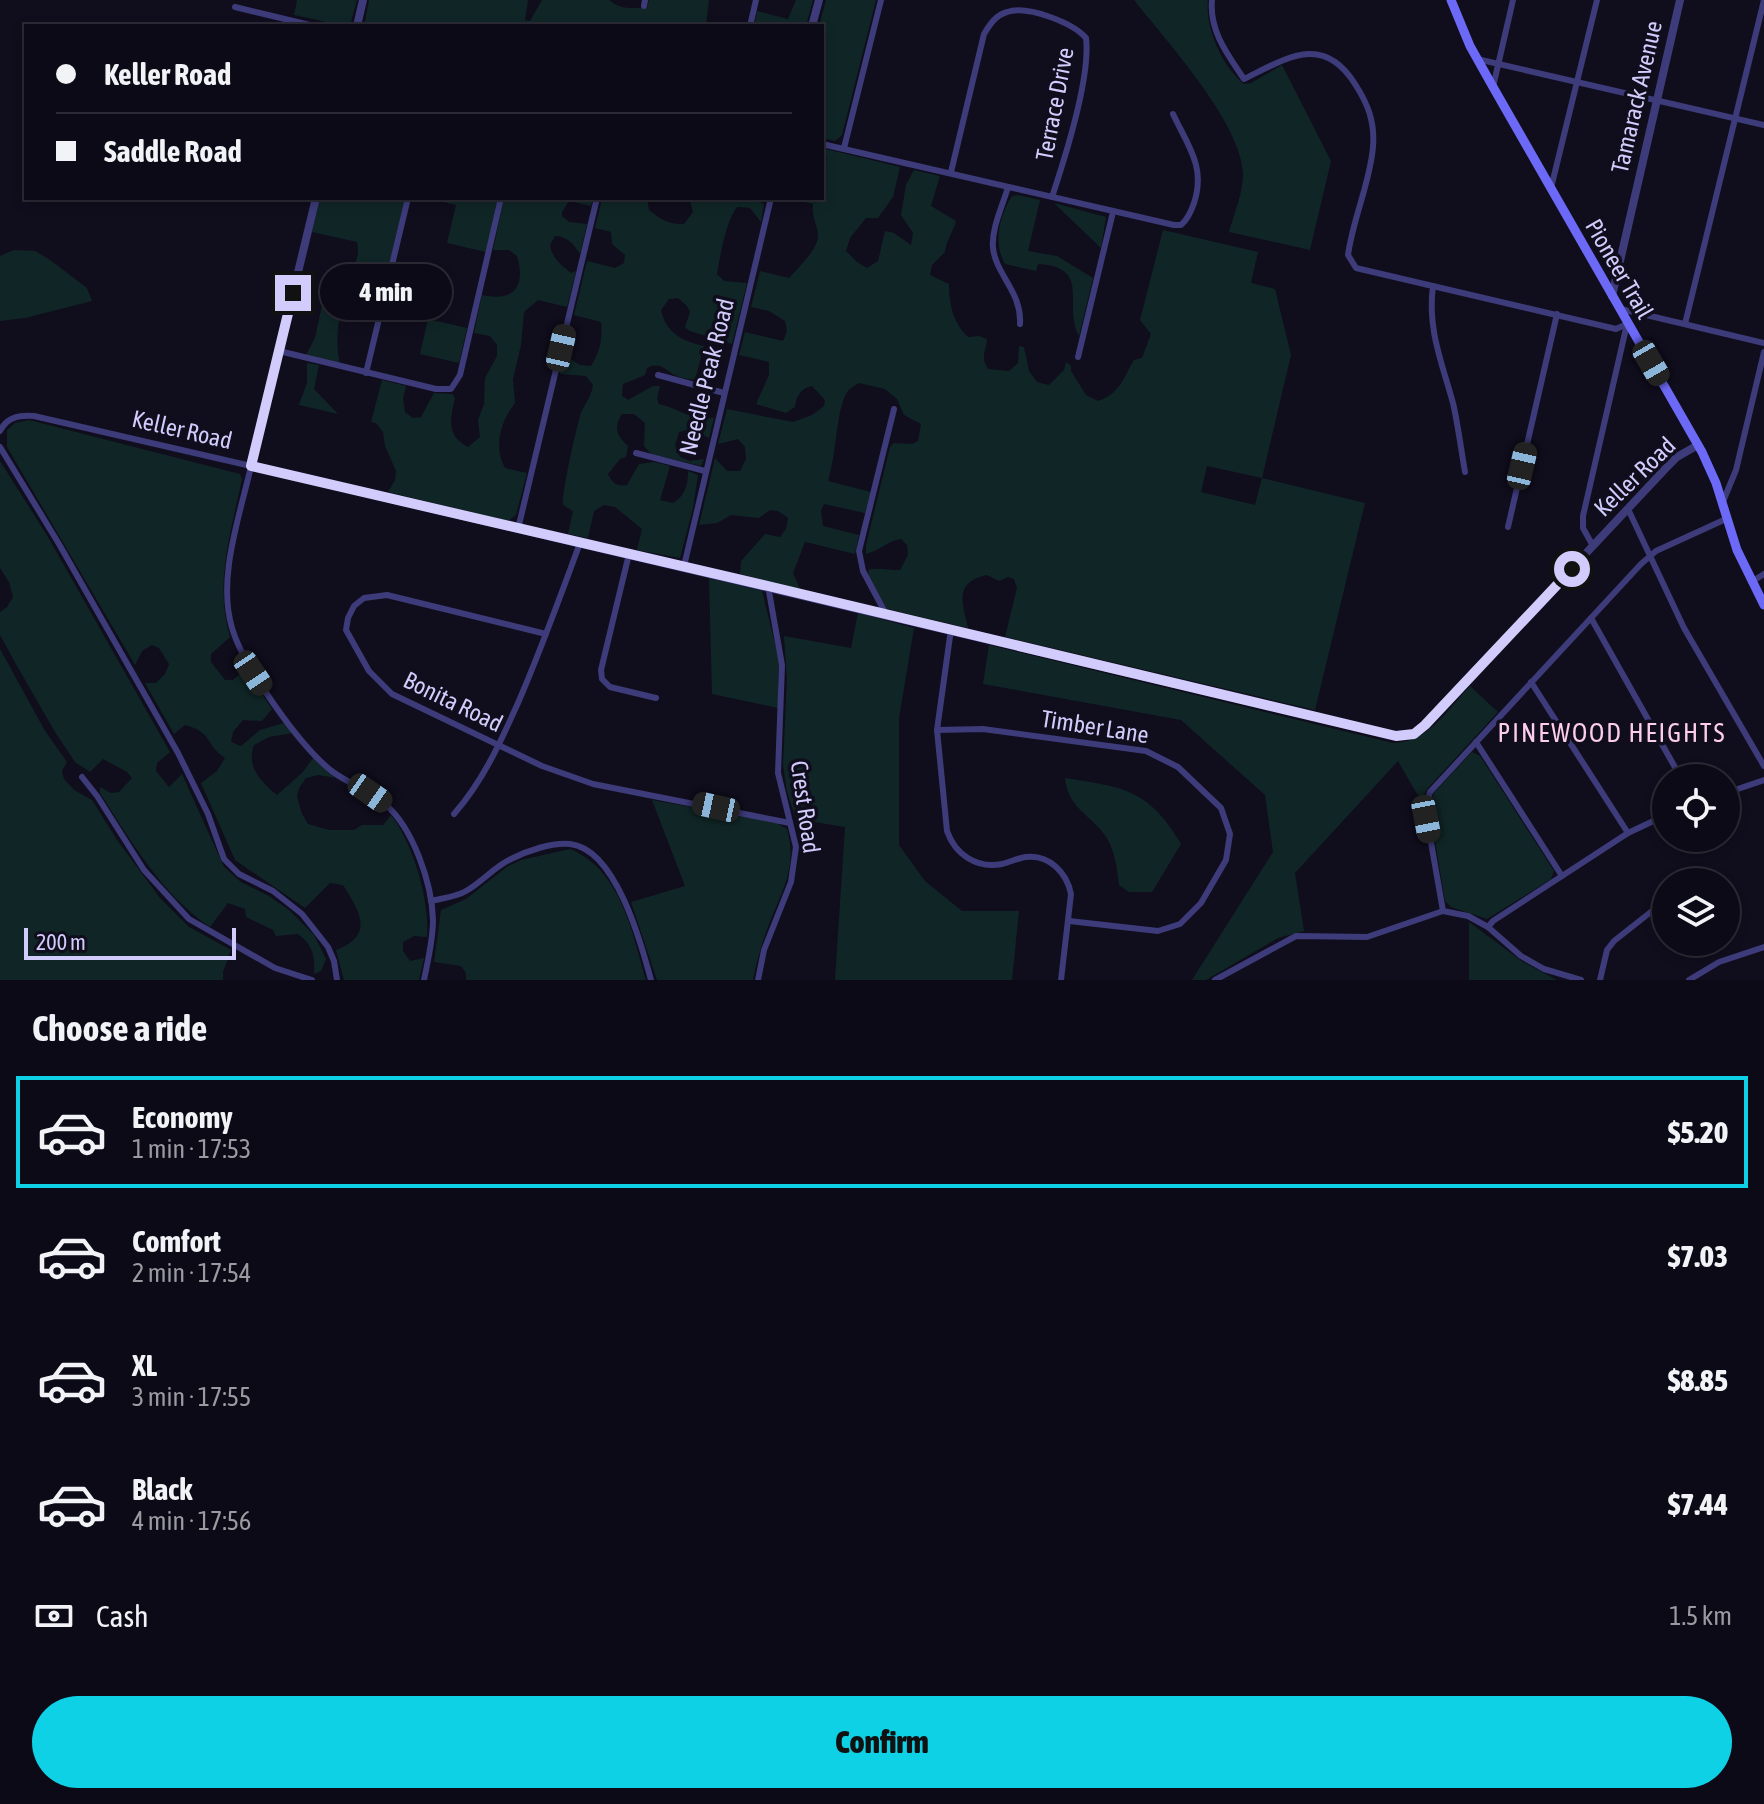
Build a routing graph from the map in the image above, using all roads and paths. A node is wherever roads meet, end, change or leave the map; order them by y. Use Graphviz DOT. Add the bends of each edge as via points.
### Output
graph roads {
  1 [pos="363,0"];
  2 [pos="756,0"];
  3 [pos="819,0"];
  4 [pos="881,0"];
  5 [pos="1212,0"];
  6 [pos="1451,0"];
  7 [pos="1513,0"];
  8 [pos="1597,0"];
  9 [pos="1680,0"];
  10 [pos="1764,0"];
  11 [pos="235,7"];
  12 [pos="306,24"];
  13 [pos="357,24"];
  14 [pos="750,24"];
  15 [pos="813,24"];
  16 [pos="1477,59"];
  17 [pos="1498,64"];
  18 [pos="1577,82"];
  19 [pos="1493,87"];
  20 [pos="1657,100"];
  21 [pos="1173,114"];
  22 [pos="1735,118"];
  23 [pos="1764,125"];
  24 [pos="824,144"];
  25 [pos="844,148"];
  26 [pos="951,172"];
  27 [pos="1008,187"];
  28 [pos="1550,191"];
  29 [pos="1052,197"];
  30 [pos="316,200"];
  31 [pos="408,200"];
  32 [pos="501,200"];
  33 [pos="597,200"];
  34 [pos="771,200"];
  35 [pos="1113,212"];
  36 [pos="1433,286"];
  37 [pos="1612,297"];
  38 [pos="1618,308"];
  39 [pos="1557,314"];
  40 [pos="1020,324"];
  41 [pos="1627,324"];
  42 [pos="1685,324"];
  43 [pos="1764,343"];
  44 [pos="279,351"];
  45 [pos="1764,352"];
  46 [pos="1078,357"];
  47 [pos="366,373"];
  48 [pos="658,375"];
  49 [pos="724,393"];
  50 [pos="894,409"];
  51 [pos="0,431"];
  52 [pos="1698,445"];
  53 [pos="0,447"];
  54 [pos="636,453"];
  55 [pos="251,466"];
  56 [pos="705,471"];
  57 [pos="1465,472"];
  58 [pos="1722,504"];
  59 [pos="1628,509"];
  60 [pos="1726,519"];
  61 [pos="1508,527"];
  62 [pos="518,529"];
  63 [pos="580,543"];
  64 [pos="1593,546"];
  65 [pos="629,554"];
  66 [pos="1649,556"];
  67 [pos="684,566"];
  68 [pos="1764,574"];
  69 [pos="1751,582"];
  70 [pos="768,586"];
  71 [pos="1764,605"];
  72 [pos="887,616"];
  73 [pos="1591,618"];
  74 [pos="951,629"];
  75 [pos="546,634"];
  76 [pos="1531,682"];
  77 [pos="656,698"];
  78 [pos="937,730"];
  79 [pos="1476,742"];
  80 [pos="499,745"];
  81 [pos="1673,764"];
  82 [pos="1764,766"];
  83 [pos="82,777"];
  84 [pos="1764,780"];
  85 [pos="1740,788"];
  86 [pos="454,814"];
  87 [pos="1652,822"];
  88 [pos="790,823"];
  89 [pos="1628,833"];
  90 [pos="1562,876"];
  91 [pos="431,901"];
  92 [pos="1443,911"];
  93 [pos="1652,911"];
  94 [pos="1069,921"];
  95 [pos="1488,927"];
  96 [pos="1764,947"];
  97 [pos="337,979"];
  98 [pos="312,980"];
  99 [pos="326,980"];
  100 [pos="424,980"];
  101 [pos="651,980"];
  102 [pos="758,980"];
  103 [pos="1061,980"];
  104 [pos="1215,980"];
  105 [pos="1581,980"];
  106 [pos="1600,980"];
  107 [pos="1689,980"];
  1 -- 13 [label="street"];
  2 -- 14 [label="street"];
  3 -- 15 [label="street"];
  4 -- 25 [label="street"];
  5 -- 36 [label="street" via="1217,35 1244,79 1311,53 1326,55 1346,70 1365,100 1373,129 1348,255 1351,263"];
  6 -- 16 [label="main road, Pioneer Trail"];
  7 -- 17 [label="street"];
  8 -- 18 [label="street"];
  9 -- 20 [label="street, Tamarack Avenue"];
  10 -- 22 [label="street"];
  11 -- 12 [label="street"];
  16 -- 17 [label="street"];
  16 -- 19 [label="main road, Pioneer Trail"];
  17 -- 18 [label="street"];
  17 -- 19 [label="street"];
  18 -- 20 [label="street"];
  18 -- 28 [label="street"];
  19 -- 28 [label="main road, Pioneer Trail"];
  20 -- 22 [label="street"];
  20 -- 37 [label="street, Tamarack Avenue"];
  21 -- 35 [label="street" via="1200,181 1191,213 1181,225"];
  22 -- 23 [label="street"];
  22 -- 42 [label="street"];
  24 -- 25 [label="street"];
  25 -- 26 [label="street"];
  26 -- 27 [label="street"];
  26 -- 29 [label="street, Terrace Drive" via="984,34 1005,12 1026,11 1069,24 1086,38 1085,68"];
  27 -- 29 [label="street"];
  27 -- 40 [label="street" via="993,244 1017,299"];
  28 -- 37 [label="main road, Pioneer Trail"];
  29 -- 35 [label="street"];
  30 -- 44 [label="street"];
  31 -- 47 [label="street"];
  32 -- 47 [label="street" via="457,383 445,391"];
  33 -- 62 [label="street"];
  34 -- 49 [label="street, Needle Peak Road"];
  35 -- 46 [label="street"];
  36 -- 39 [label="street"];
  36 -- 57 [label="street" via="1429,309"];
  37 -- 38 [label="main road, Pioneer Trail"];
  38 -- 41 [label="main road, Pioneer Trail"];
  38 -- 42 [label="street"];
  39 -- 41 [label="street" via="1616,329"];
  39 -- 61 [label="street"];
  41 -- 52 [label="main road, Pioneer Trail"];
  41 -- 64 [label="street" via="1583,516"];
  42 -- 43 [label="street"];
  44 -- 47 [label="street"];
  44 -- 55 [label="street"];
  45 -- 58 [label="street" via="1736,470"];
  48 -- 49 [label="street"];
  49 -- 56 [label="street, Needle Peak Road"];
  50 -- 72 [label="street" via="859,551 863,571"];
  51 -- 55 [label="street, Keller Road" via="9,419 34,416"];
  52 -- 58 [label="main road, Pioneer Trail"];
  52 -- 59 [label="street, Keller Road" via="1677,457"];
  53 -- 97 [label="street" via="178,753 224,859 302,914 328,947"];
  54 -- 56 [label="street"];
  55 -- 62 [label="street, Keller Road"];
  55 -- 91 [label="street" via="228,585 232,628 240,648 275,705 325,764 383,803 402,823"];
  56 -- 67 [label="street, Needle Peak Road"];
  58 -- 60 [label="main road, Pioneer Trail"];
  59 -- 64 [label="street, Keller Road"];
  59 -- 66 [label="street"];
  60 -- 66 [label="street"];
  60 -- 69 [label="main road, Pioneer Trail"];
  62 -- 63 [label="street, Keller Road"];
  63 -- 65 [label="street, Keller Road"];
  63 -- 75 [label="street"];
  64 -- 74 [label="street, Keller Road" via="1425,725 1405,737"];
  65 -- 67 [label="street, Keller Road"];
  65 -- 77 [label="street" via="602,679 610,687"];
  66 -- 73 [label="street"];
  66 -- 82 [label="street"];
  67 -- 70 [label="street, Keller Road"];
  68 -- 69 [label="street"];
  69 -- 71 [label="main road, Pioneer Trail"];
  70 -- 72 [label="street, Keller Road"];
  70 -- 88 [label="street, Crest Road" via="782,665 778,773"];
  72 -- 74 [label="street, Keller Road"];
  73 -- 76 [label="street"];
  73 -- 81 [label="street"];
  74 -- 78 [label="street"];
  75 -- 80 [label="street"];
  75 -- 80 [label="street, Bonita Road" via="387,595 364,598 348,618 351,642 381,685"];
  76 -- 79 [label="street"];
  76 -- 89 [label="street"];
  78 -- 94 [label="street" via="951,844 963,856 986,865 1028,856 1051,863 1069,883"];
  78 -- 94 [label="street, Timber Lane" via="983,729 1146,751 1178,767 1221,808 1230,834 1226,860 1201,903 1180,924 1158,931"];
  79 -- 90 [label="street"];
  79 -- 92 [label="street" via="1426,800"];
  80 -- 86 [label="street"];
  80 -- 88 [label="street, Bonita Road" via="593,784"];
  83 -- 98 [label="street" via="144,870 189,919 275,968"];
  84 -- 85 [label="street"];
  87 -- 89 [label="street"];
  88 -- 102 [label="street, Crest Road" via="796,864"];
  89 -- 90 [label="street"];
  90 -- 95 [label="street"];
  91 -- 100 [label="street" via="432,941"];
  91 -- 101 [label="street" via="466,891 527,852 568,843 579,846 603,866 625,901"];
  92 -- 95 [label="street"];
  92 -- 104 [label="street" via="1367,937 1296,936"];
  93 -- 106 [label="street" via="1607,950"];
  94 -- 103 [label="street"];
  95 -- 105 [label="street" via="1521,956"];
  96 -- 107 [label="street" via="1719,962"];
  97 -- 99 [label="street"];
}
